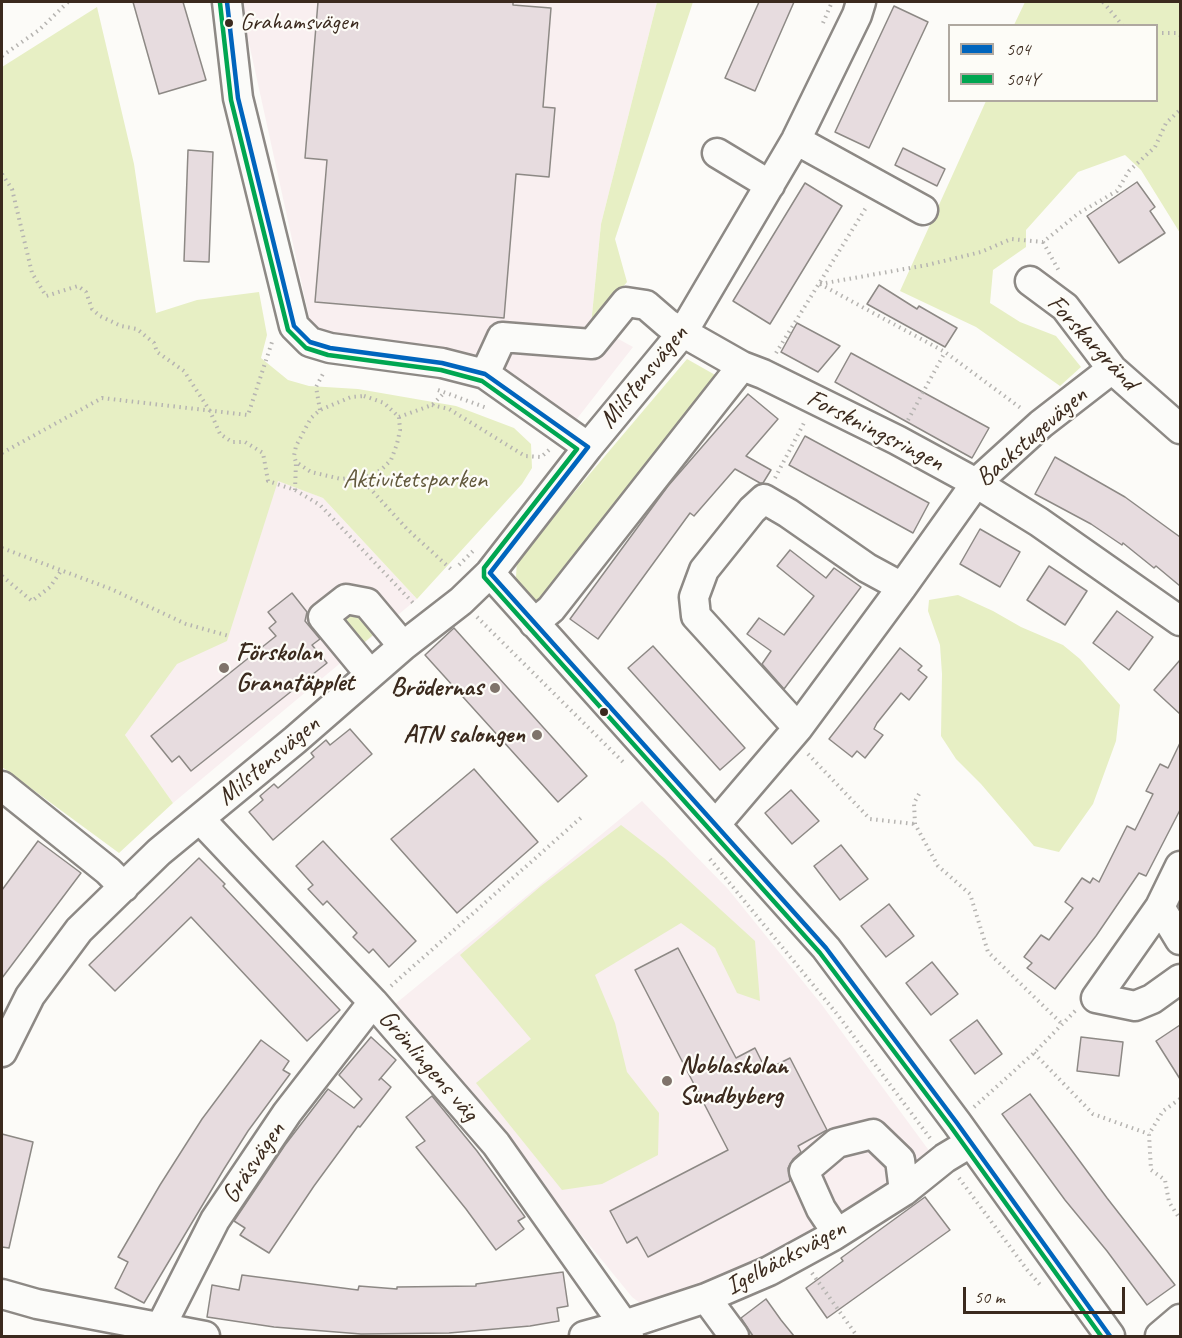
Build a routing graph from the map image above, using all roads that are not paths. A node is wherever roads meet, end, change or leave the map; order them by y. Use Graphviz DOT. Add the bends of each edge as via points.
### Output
graph roads {
  1 [pos="227,2"];
  2 [pos="861,2"];
  3 [pos="796,140"];
  4 [pos="717,153"];
  5 [pos="770,185"];
  6 [pos="923,210"];
  7 [pos="1030,281"];
  8 [pos="683,332"];
  9 [pos="1112,369"];
  10 [pos="752,370"];
  11 [pos="485,374"];
  12 [pos="1180,429"];
  13 [pos="588,447"];
  14 [pos="976,483"];
  15 [pos="490,573"];
  16 [pos="902,588"];
  17 [pos="1180,621"];
  18 [pos="534,623"];
  19 [pos="402,646"];
  20 [pos="370,674"];
  21 [pos="794,732"];
  22 [pos="2,786"];
  23 [pos="200,819"];
  24 [pos="716,824"];
  25 [pos="1180,866"];
  26 [pos="124,887"];
  27 [pos="1160,907"];
  28 [pos="1180,940"];
  29 [pos="1180,979"];
  30 [pos="373,1002"];
  31 [pos="2,1052"];
  32 [pos="963,1133"];
  33 [pos="904,1191"];
  34 [pos="837,1233"];
  35 [pos="2,1294"];
  36 [pos="706,1298"];
  37 [pos="1180,1319"];
  38 [pos="627,1331"];
  39 [pos="157,1333"];
  40 [pos="205,1336"];
  41 [pos="584,1336"];
  42 [pos="734,1336"];
  43 [pos="1110,1336"];
  44 [pos="1160,1336"];
  1 -- 11 [label="street" via="238,98 294,326 310,342 330,348 442,363"];
  2 -- 3 [label="street, Milstensvägen"];
  3 -- 5 [label="street, Milstensvägen"];
  3 -- 6 [label="street"];
  4 -- 5 [label="street"];
  5 -- 8 [label="street, Milstensvägen"];
  7 -- 9 [label="street, Forskargränd" via="1065,307"];
  8 -- 10 [label="street, Forskningsringen"];
  8 -- 11 [label="street, Forskningsringen" via="646,305 626,302 592,344 502,337"];
  8 -- 13 [label="street, Milstensvägen"];
  9 -- 12 [label="street, Forskargränd"];
  9 -- 14 [label="street, Backstugevägen" via="1041,424"];
  10 -- 14 [label="street, Forskningsringen"];
  10 -- 18 [label="street" via="551,609"];
  11 -- 13 [label="street"];
  13 -- 15 [label="street, Milstensvägen"];
  14 -- 16 [label="street, Backstugevägen"];
  14 -- 17 [label="street, Forskningsringen"];
  15 -- 18 [label="street"];
  15 -- 19 [label="street, Milstensvägen" via="461,601"];
  16 -- 21 [label="street, Backstugevägen"];
  16 -- 21 [label="street" via="764,499 704,570 694,597 696,616"];
  18 -- 24 [label="street"];
  19 -- 20 [label="street, Milstensvägen"];
  19 -- 20 [label="street" via="367,603 346,599 323,617"];
  20 -- 23 [label="street, Milstensvägen"];
  21 -- 24 [label="street, Backstugevägen"];
  22 -- 26 [label="street"];
  23 -- 26 [label="street, Milstensvägen"];
  23 -- 30 [label="street, Grönlingens väg"];
  24 -- 32 [label="street" via="826,948"];
  25 -- 27 [label="street"];
  26 -- 31 [label="street, Milstensvägen" via="79,930 30,996"];
  27 -- 28 [label="street"];
  27 -- 29 [label="street" via="1095,998 1135,1006"];
  30 -- 38 [label="street, Grönlingens väg" via="496,1144"];
  30 -- 39 [label="street, Gräsvägen" via="287,1113 215,1220"];
  32 -- 33 [label="street, Igelbäcksvägen" via="945,1158"];
  32 -- 43 [label="street"];
  33 -- 34 [label="street, Igelbäcksvägen"];
  33 -- 34 [label="street" via="900,1160 873,1134 837,1143 804,1171"];
  34 -- 36 [label="street, Igelbäcksvägen" via="769,1271"];
  35 -- 39 [label="street"];
  36 -- 38 [label="street, Igelbäcksvägen"];
  36 -- 42 [label="street"];
  37 -- 44 [label="street"];
  38 -- 41 [label="street, Igelbäcksvägen"];
  39 -- 40 [label="street"];
}
